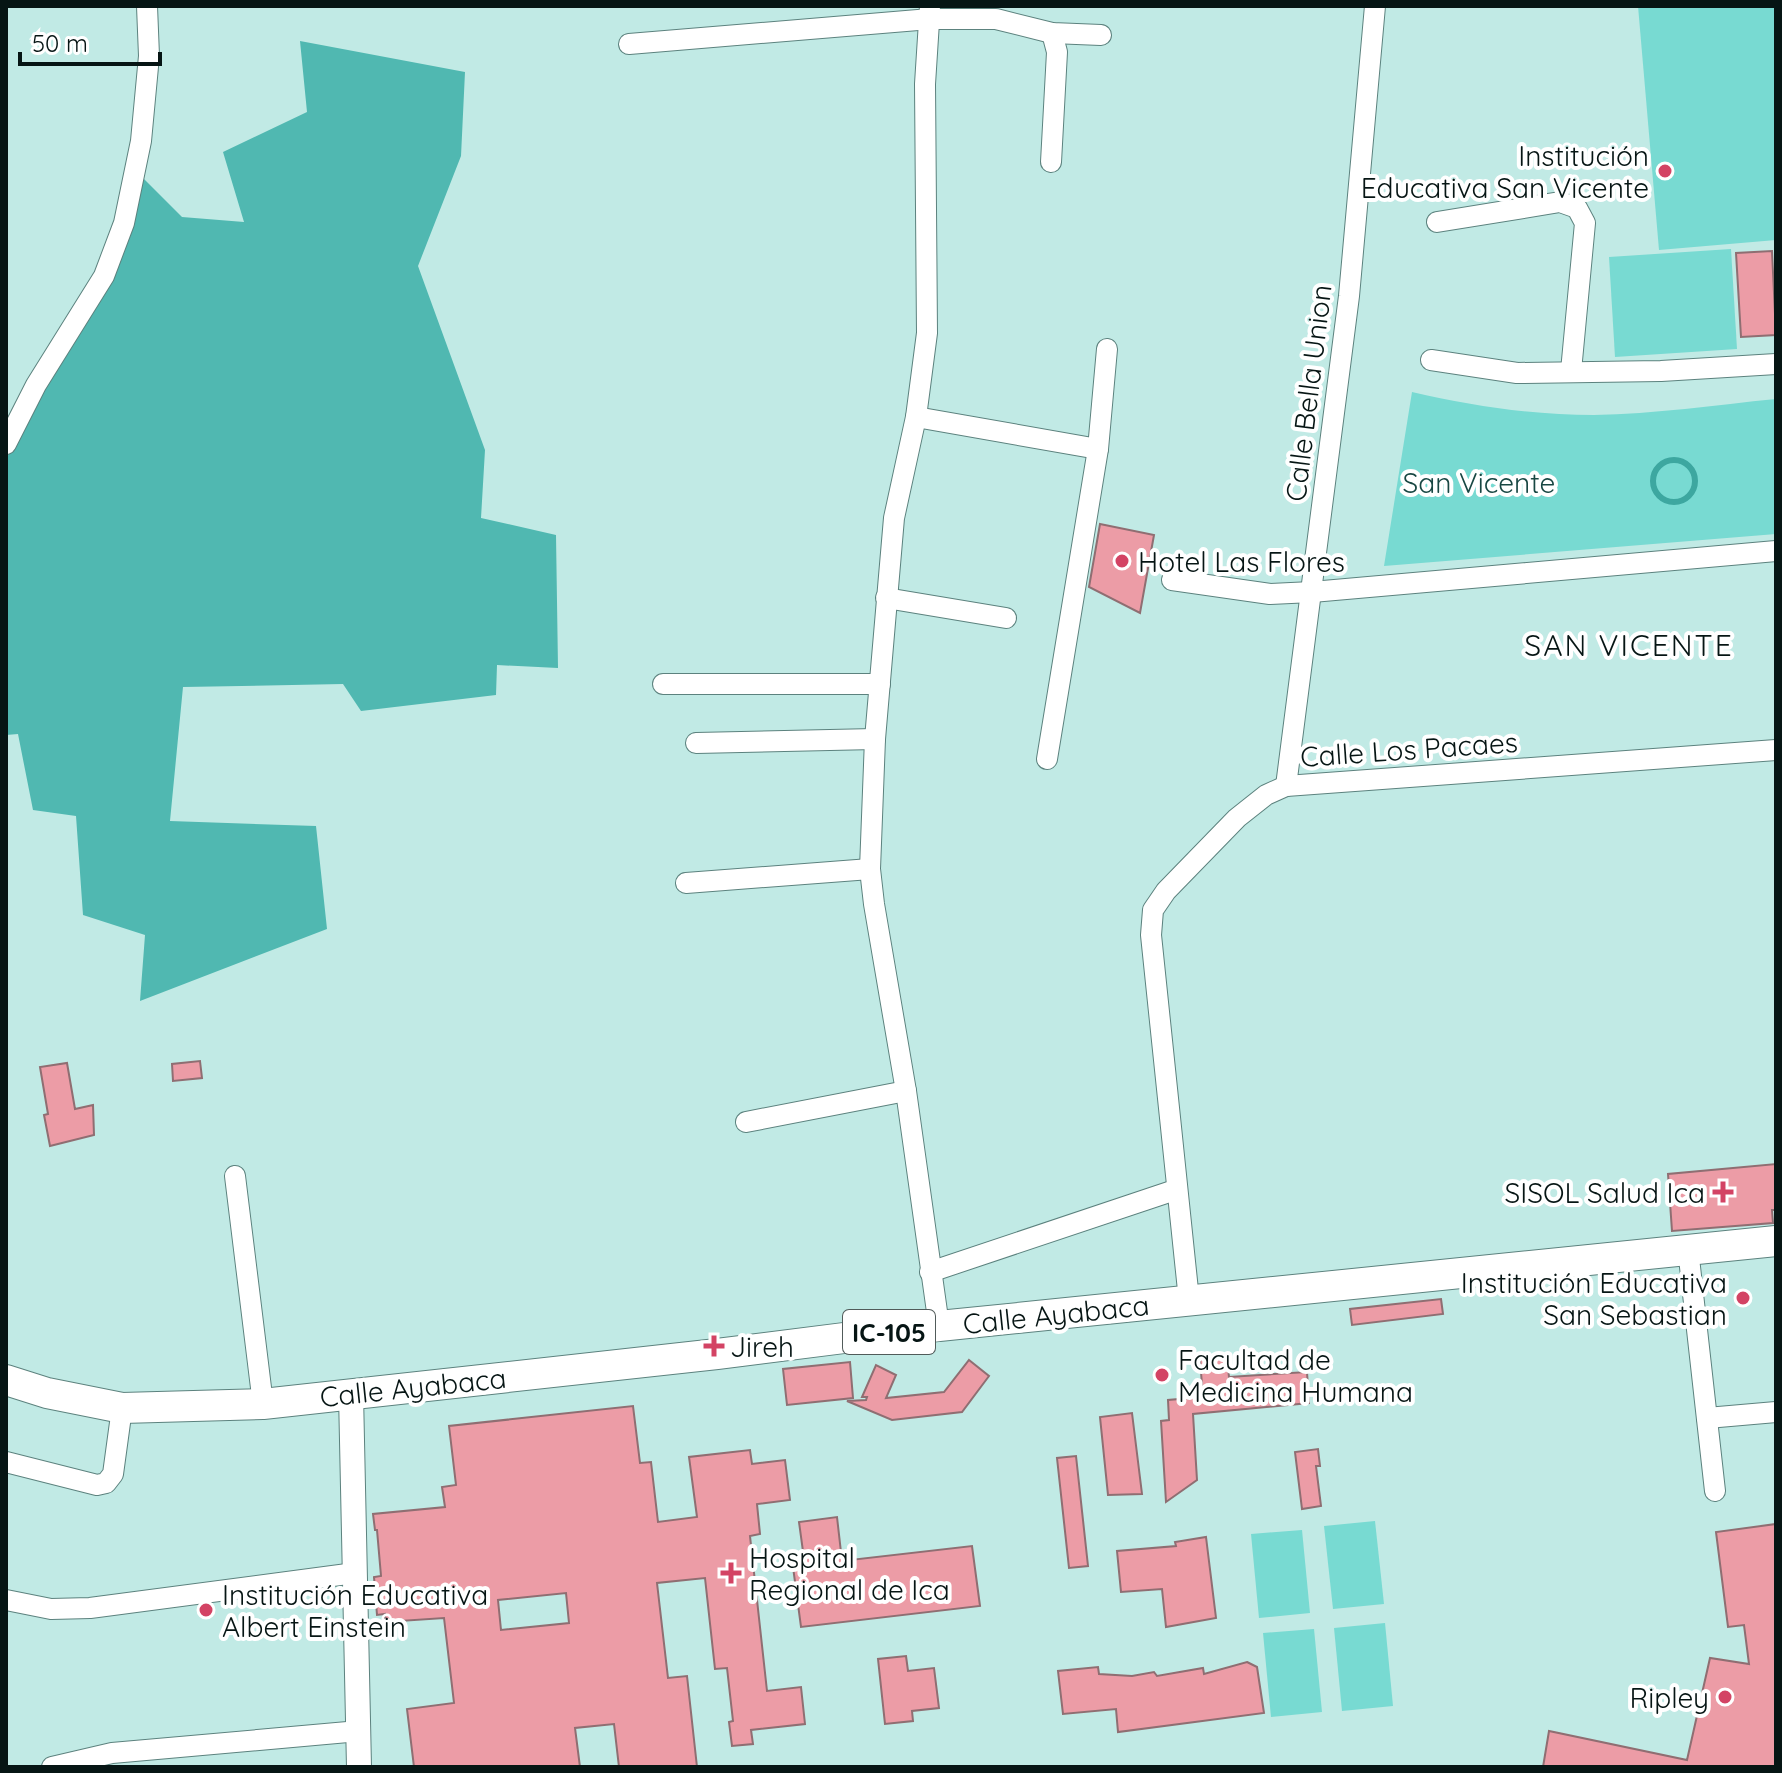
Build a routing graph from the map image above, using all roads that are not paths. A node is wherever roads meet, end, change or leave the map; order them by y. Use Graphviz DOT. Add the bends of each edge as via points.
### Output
graph roads {
  1 [pos="147,6"];
  2 [pos="1375,6"];
  3 [pos="930,13"];
  4 [pos="1052,33"];
  5 [pos="1101,35"];
  6 [pos="629,44"];
  7 [pos="1051,162"];
  8 [pos="1437,222"];
  9 [pos="1107,349"];
  10 [pos="1431,360"];
  11 [pos="1776,364"];
  12 [pos="1571,371"];
  13 [pos="916,417"];
  14 [pos="6,444"];
  15 [pos="1098,449"];
  16 [pos="1776,551"];
  17 [pos="1172,580"];
  18 [pos="1312,592"];
  19 [pos="886,598"];
  20 [pos="1006,618"];
  21 [pos="663,684"];
  22 [pos="880,684"];
  23 [pos="875,739"];
  24 [pos="696,743"];
  25 [pos="1776,750"];
  26 [pos="1047,759"];
  27 [pos="1286,786"];
  28 [pos="870,869"];
  29 [pos="686,883"];
  30 [pos="906,1091"];
  31 [pos="746,1122"];
  32 [pos="235,1176"];
  33 [pos="1175,1190"];
  34 [pos="1776,1241"];
  35 [pos="1688,1249"];
  36 [pos="930,1272"];
  37 [pos="1189,1300"];
  38 [pos="939,1326"];
  39 [pos="6,1380"];
  40 [pos="351,1394"];
  41 [pos="263,1404"];
  42 [pos="122,1408"];
  43 [pos="1776,1412"];
  44 [pos="1707,1418"];
  45 [pos="6,1462"];
  46 [pos="1715,1491"];
  47 [pos="355,1573"];
  48 [pos="6,1600"];
  49 [pos="359,1731"];
  50 [pos="52,1767"];
  51 [pos="359,1767"];
  1 -- 14 [label="street" via="149,56 141,141 124,223 104,276 48,364"];
  2 -- 18 [label="street, Calle Bella Union" via="1349,296"];
  3 -- 4 [label="street" via="996,19"];
  3 -- 6 [label="street"];
  3 -- 13 [label="street" via="925,84 927,333"];
  4 -- 5 [label="street"];
  4 -- 7 [label="street" via="1057,52"];
  8 -- 12 [label="street" via="1560,202 1577,208 1585,223"];
  9 -- 15 [label="street"];
  10 -- 12 [label="street" via="1517,373"];
  11 -- 12 [label="street"];
  13 -- 15 [label="street"];
  13 -- 19 [label="street" via="899,488"];
  15 -- 26 [label="street"];
  16 -- 18 [label="street"];
  17 -- 18 [label="street" via="1270,594"];
  18 -- 27 [label="street, Calle Bella Union"];
  19 -- 20 [label="street"];
  19 -- 22 [label="street"];
  21 -- 22 [label="street"];
  22 -- 23 [label="street"];
  23 -- 24 [label="street"];
  23 -- 28 [label="street"];
  25 -- 27 [label="street, Calle Los Pacaes"];
  27 -- 33 [label="street, Calle Los Pacaes" via="1237,818 1153,910"];
  28 -- 29 [label="street"];
  28 -- 30 [label="street"];
  30 -- 31 [label="street"];
  30 -- 36 [label="street"];
  32 -- 41 [label="street"];
  33 -- 36 [label="street"];
  33 -- 37 [label="street, Calle Los Pacaes"];
  34 -- 35 [label="main road, Calle Ayabaca / IC-105"];
  35 -- 37 [label="main road, Calle Ayabaca / IC-105"];
  35 -- 44 [label="street"];
  36 -- 38 [label="street"];
  37 -- 38 [label="main road, Calle Ayabaca / IC-105"];
  38 -- 40 [label="main road, Calle Ayabaca / IC-105"];
  39 -- 42 [label="main road, Calle Ayabaca / IC-105"];
  40 -- 41 [label="main road, Calle Ayabaca / IC-105"];
  40 -- 47 [label="street"];
  41 -- 42 [label="main road, Calle Ayabaca / IC-105"];
  42 -- 45 [label="street" via="113,1474 106,1483"];
  43 -- 44 [label="street"];
  44 -- 46 [label="street"];
  47 -- 48 [label="street" via="90,1608 51,1609"];
  47 -- 49 [label="street"];
  49 -- 50 [label="street" via="112,1753"];
  49 -- 51 [label="street"];
}
